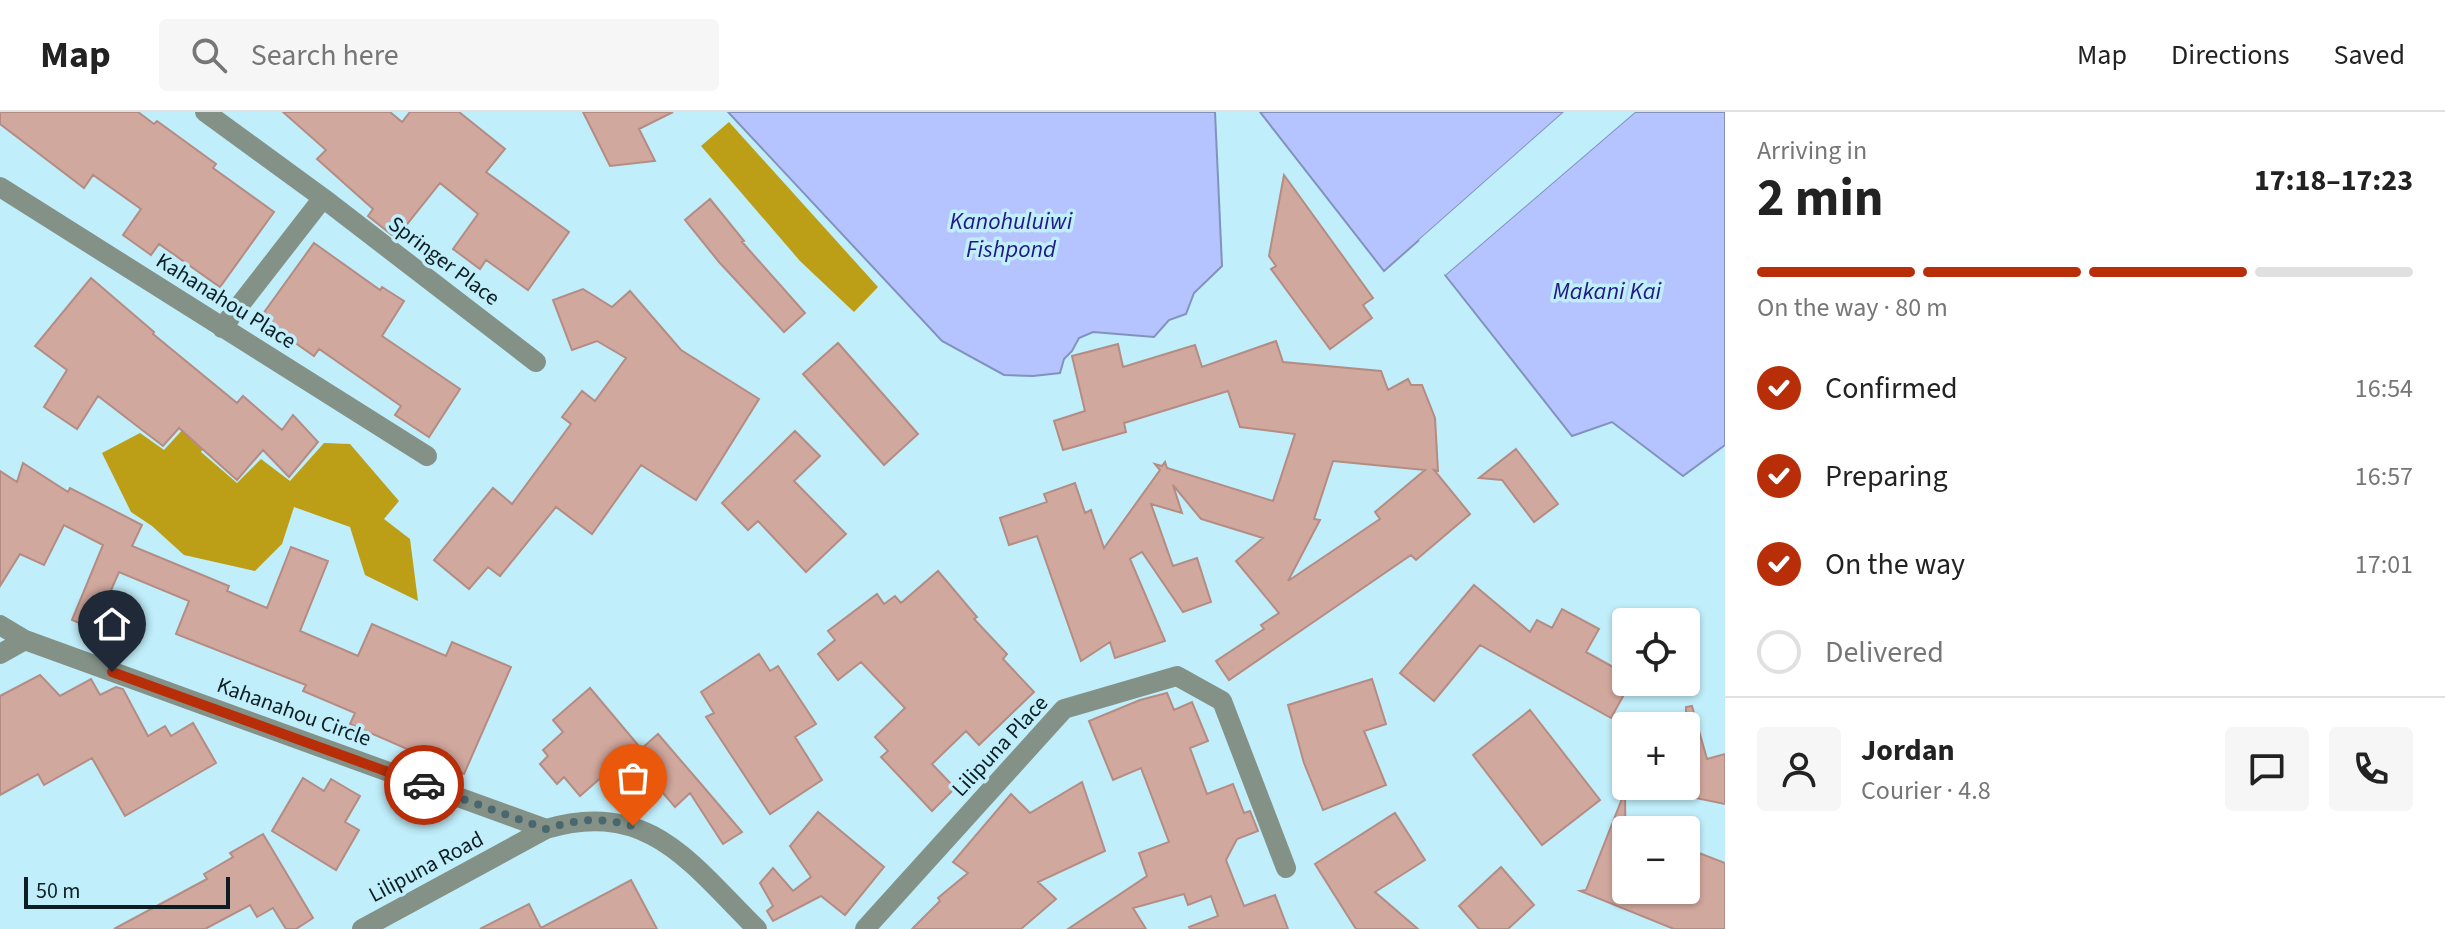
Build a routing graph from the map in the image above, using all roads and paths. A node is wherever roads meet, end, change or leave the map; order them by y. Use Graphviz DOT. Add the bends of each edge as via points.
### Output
graph roads {
  1 [pos="205,112"];
  2 [pos="0,187"];
  3 [pos="323,198"];
  4 [pos="222,328"];
  5 [pos="536,362"];
  6 [pos="427,456"];
  7 [pos="0,625"];
  8 [pos="25,640"];
  9 [pos="0,654"];
  10 [pos="546,829"];
  11 [pos="1286,868"];
  12 [pos="362,929"];
  13 [pos="757,929"];
  14 [pos="865,929"];
  1 -- 3 [label="street, Springer Place"];
  2 -- 4 [label="street, Kahanahou Place"];
  3 -- 4 [label="street"];
  3 -- 5 [label="street, Springer Place"];
  4 -- 6 [label="street, Kahanahou Place"];
  7 -- 8 [label="street, Kahanahou Circle"];
  8 -- 9 [label="street"];
  8 -- 10 [label="street, Kahanahou Circle"];
  10 -- 12 [label="street, Lilipuna Road"];
  10 -- 13 [label="street, Lilipuna Road" via="611,821 653,834"];
  11 -- 14 [label="street, Lilipuna Place" via="1222,701 1177,676 1064,709"];
}
